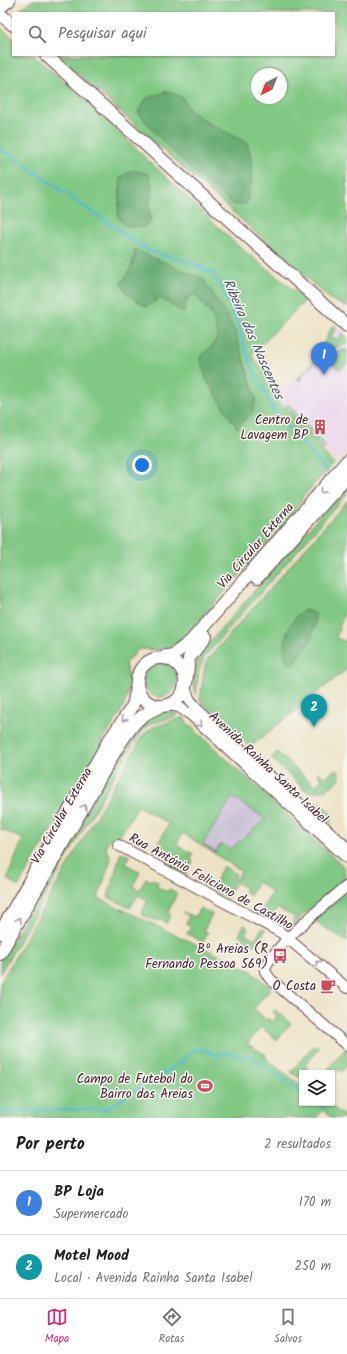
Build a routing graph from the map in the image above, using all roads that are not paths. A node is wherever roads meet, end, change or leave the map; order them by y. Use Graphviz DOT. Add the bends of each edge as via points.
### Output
graph roads {
  1 [pos="8,0"];
  2 [pos="0,6"];
  3 [pos="0,14"];
  4 [pos="12,24"];
  5 [pos="47,56"];
  6 [pos="347,326"];
  7 [pos="347,461"];
  8 [pos="347,477"];
  9 [pos="162,657"];
  10 [pos="137,683"];
  11 [pos="186,686"];
  12 [pos="165,706"];
  13 [pos="118,845"];
  14 [pos="347,848"];
  15 [pos="347,858"];
  16 [pos="347,886"];
  17 [pos="0,932"];
  18 [pos="289,938"];
  19 [pos="0,954"];
  20 [pos="347,988"];
  21 [pos="347,1045"];
  1 -- 2 [label="highway"];
  3 -- 4 [label="main road"];
  5 -- 6 [label="main road"];
  7 -- 9 [label="main road, Via Circular Externa, one-way" via="192,640 173,655"];
  8 -- 11 [label="main road, Via Circular Externa" via="197,646 189,658"];
  9 -- 10 [label="main road" via="154,658 142,666"];
  9 -- 11 [label="main road" via="178,663 186,676"];
  10 -- 12 [label="main road" via="139,692 146,701"];
  10 -- 17 [label="main road, Via Circular Externa, one-way" via="134,702 108,742"];
  11 -- 12 [label="main road" via="179,699"];
  11 -- 14 [label="street, Avenida Rainha Santa Isabel" via="190,700 198,709"];
  12 -- 15 [label="street, Avenida Rainha Santa Isabel, one-way" via="179,707 191,716"];
  19 -- 12 [label="main road, Via Circular Externa, one-way" via="117,748 142,715"];
  13 -- 18 [label="street, Rua António Feliciano de Castilho"];
  16 -- 18 [label="street"];
  20 -- 18 [label="street, Rua António Feliciano de Castilho, one-way"];
  18 -- 21 [label="street" via="267,963 265,971 270,979"];
}
